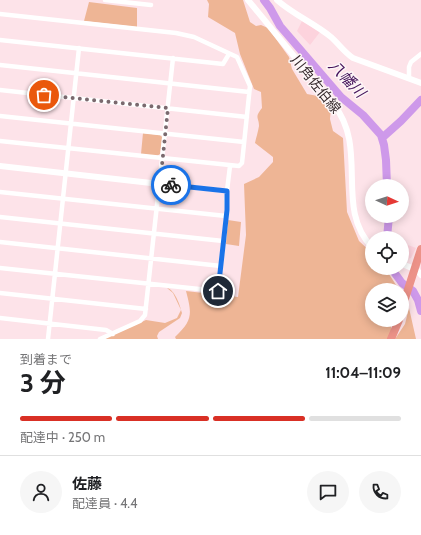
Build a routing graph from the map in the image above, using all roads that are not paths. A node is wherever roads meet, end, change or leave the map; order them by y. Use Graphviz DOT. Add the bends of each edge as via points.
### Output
graph roads {
  1 [pos="105,0"];
  2 [pos="248,0"];
  3 [pos="277,0"];
  4 [pos="151,5"];
  5 [pos="0,14"];
  6 [pos="0,40"];
  7 [pos="79,48"];
  8 [pos="229,54"];
  9 [pos="421,54"];
  10 [pos="173,58"];
  11 [pos="0,65"];
  12 [pos="76,73"];
  13 [pos="408,78"];
  14 [pos="170,83"];
  15 [pos="421,83"];
  16 [pos="0,90"];
  17 [pos="249,92"];
  18 [pos="74,98"];
  19 [pos="168,108"];
  20 [pos="0,116"];
  21 [pos="247,117"];
  22 [pos="71,123"];
  23 [pos="165,133"];
  24 [pos="0,141"];
  25 [pos="244,142"];
  26 [pos="68,148"];
  27 [pos="162,158"];
  28 [pos="0,166"];
  29 [pos="230,166"];
  30 [pos="66,173"];
  31 [pos="160,184"];
  32 [pos="227,191"];
  33 [pos="0,192"];
  34 [pos="63,199"];
  35 [pos="157,209"];
  36 [pos="226,216"];
  37 [pos="0,217"];
  38 [pos="60,224"];
  39 [pos="154,234"];
  40 [pos="365,238"];
  41 [pos="223,241"];
  42 [pos="0,242"];
  43 [pos="58,249"];
  44 [pos="421,249"];
  45 [pos="151,259"];
  46 [pos="221,266"];
  47 [pos="409,266"];
  48 [pos="0,268"];
  49 [pos="414,268"];
  50 [pos="55,274"];
  51 [pos="421,275"];
  52 [pos="148,284"];
  53 [pos="409,284"];
  54 [pos="0,293"];
  55 [pos="52,299"];
  56 [pos="146,309"];
  57 [pos="0,318"];
  58 [pos="49,324"];
  59 [pos="395,327"];
  60 [pos="112,334"];
  61 [pos="48,339"];
  62 [pos="100,339"];
  63 [pos="391,339"];
  1 -- 4 [label="street"];
  2 -- 40 [label="main road, 川角佐伯線" via="334,105 344,121 350,140 355,216"];
  3 -- 13 [label="main road" via="331,38 353,58"];
  5 -- 8 [label="street" via="182,34"];
  6 -- 7 [label="street"];
  7 -- 10 [label="street"];
  7 -- 12 [label="street"];
  8 -- 10 [label="street" via="223,64"];
  8 -- 17 [label="street" via="238,59 249,84"];
  9 -- 13 [label="street" via="408,67"];
  10 -- 14 [label="street"];
  11 -- 12 [label="street"];
  12 -- 14 [label="street"];
  12 -- 18 [label="street"];
  13 -- 15 [label="main road"];
  14 -- 17 [label="street"];
  14 -- 19 [label="street"];
  16 -- 18 [label="street"];
  17 -- 21 [label="street"];
  18 -- 19 [label="street"];
  18 -- 22 [label="street"];
  19 -- 21 [label="street"];
  19 -- 23 [label="street"];
  20 -- 22 [label="street"];
  21 -- 25 [label="street"];
  22 -- 23 [label="street"];
  22 -- 26 [label="street"];
  23 -- 25 [label="street"];
  23 -- 27 [label="street"];
  24 -- 26 [label="street"];
  25 -- 29 [label="street" via="241,165"];
  26 -- 27 [label="street"];
  26 -- 30 [label="street"];
  27 -- 29 [label="street"];
  27 -- 31 [label="street"];
  28 -- 30 [label="main road"];
  29 -- 32 [label="street"];
  30 -- 31 [label="main road"];
  30 -- 34 [label="street"];
  31 -- 32 [label="street"];
  31 -- 35 [label="street"];
  32 -- 36 [label="street"];
  33 -- 34 [label="street"];
  34 -- 35 [label="street"];
  34 -- 38 [label="street"];
  35 -- 36 [label="street"];
  35 -- 39 [label="street"];
  36 -- 41 [label="street"];
  37 -- 38 [label="street"];
  38 -- 39 [label="street"];
  38 -- 43 [label="street"];
  39 -- 41 [label="street"];
  39 -- 45 [label="street"];
  41 -- 46 [label="street"];
  42 -- 43 [label="street"];
  43 -- 45 [label="street"];
  43 -- 50 [label="street"];
  44 -- 49 [label="highway"];
  45 -- 46 [label="street"];
  45 -- 52 [label="street"];
  46 -- 52 [label="street" via="218,291"];
  47 -- 49 [label="main road"];
  48 -- 50 [label="street"];
  49 -- 51 [label="main road"];
  49 -- 53 [label="highway"];
  50 -- 52 [label="street"];
  50 -- 55 [label="street"];
  52 -- 56 [label="street"];
  54 -- 55 [label="street"];
  55 -- 56 [label="street"];
  55 -- 58 [label="street"];
  56 -- 60 [label="street" via="143,320"];
  57 -- 58 [label="street"];
  58 -- 60 [label="street" via="106,330"];
  58 -- 61 [label="street"];
  59 -- 63 [label="highway"];
  60 -- 62 [label="street"];
}
